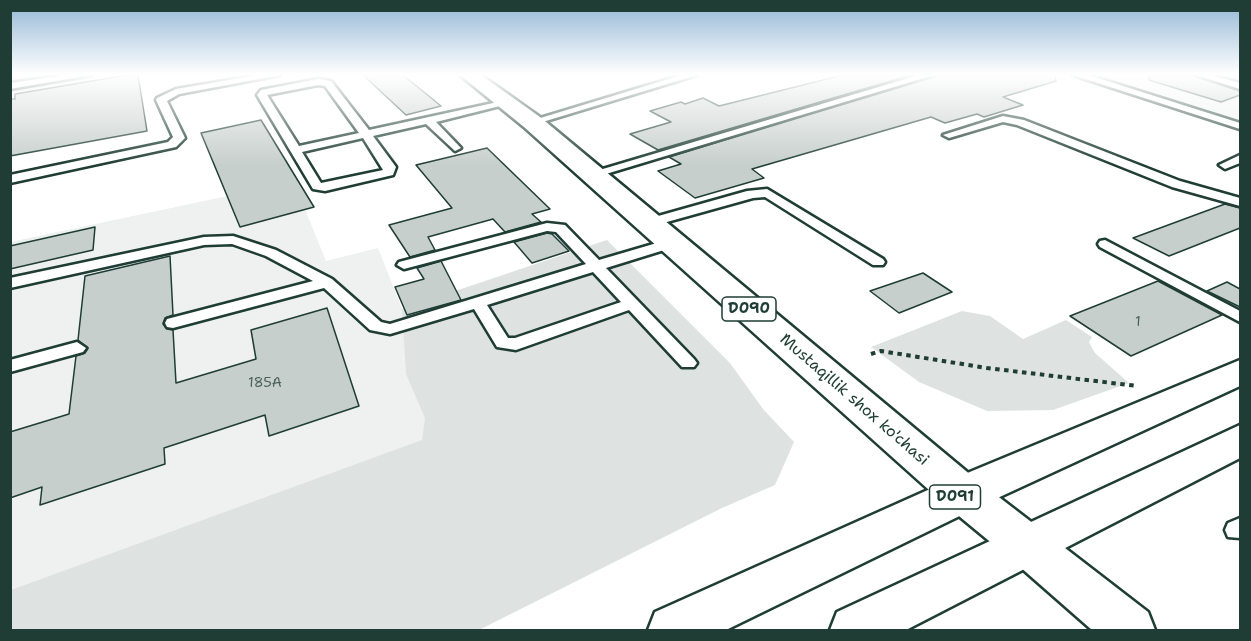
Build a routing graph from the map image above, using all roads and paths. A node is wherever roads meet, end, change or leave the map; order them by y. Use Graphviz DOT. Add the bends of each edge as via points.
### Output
graph roads {
  1 [pos="163,105"];
  2 [pos="268,105"];
  3 [pos="344,105"];
  4 [pos="510,105"];
  5 [pos="553,105"];
  6 [pos="827,105"];
  7 [pos="1173,105"];
  8 [pos="520,112"];
  9 [pos="429,121"];
  10 [pos="1240,126"];
  11 [pos="366,135"];
  12 [pos="949,135"];
  13 [pos="455,148"];
  14 [pos="296,150"];
  15 [pos="1240,159"];
  16 [pos="1226,165"];
  17 [pos="592,174"];
  18 [pos="10,179"];
  19 [pos="1240,202"];
  20 [pos="661,233"];
  21 [pos="1105,244"];
  22 [pos="878,262"];
  23 [pos="404,265"];
  24 [pos="598,267"];
  25 [pos="327,282"];
  26 [pos="10,284"];
  27 [pos="478,303"];
  28 [pos="632,304"];
  29 [pos="1240,316"];
  30 [pos="173,323"];
  31 [pos="77,348"];
  32 [pos="871,354"];
  33 [pos="688,363"];
  34 [pos="10,366"];
  35 [pos="1240,372"];
  36 [pos="1148,387"];
  37 [pos="1240,440"];
  38 [pos="963,494"];
  39 [pos="1027,545"];
  40 [pos="673,630"];
  41 [pos="855,630"];
  42 [pos="1130,630"];
  1 -- 18 [label="lane" via="179,138 172,145"];
  2 -- 14 [label="lane"];
  3 -- 11 [label="lane"];
  4 -- 8 [label="main road, Mustaqillik shox ko'chasi / D090"];
  5 -- 8 [label="lane"];
  6 -- 17 [label="lane"];
  7 -- 10 [label="lane"];
  8 -- 9 [label="lane"];
  8 -- 17 [label="main road, Mustaqillik shox ko'chasi / D090"];
  9 -- 11 [label="lane"];
  9 -- 13 [label="lane"];
  11 -- 14 [label="lane"];
  11 -- 14 [label="lane" via="390,167 389,172 317,186"];
  12 -- 19 [label="lane" via="1003,119 1020,122 1176,184"];
  15 -- 16 [label="lane"];
  17 -- 20 [label="main road, Mustaqillik shox ko'chasi / D090"];
  20 -- 22 [label="lane" via="752,194 767,194"];
  20 -- 24 [label="lane"];
  20 -- 38 [label="main road, Mustaqillik shox ko'chasi / D090"];
  21 -- 29 [label="lane"];
  23 -- 24 [label="lane" via="548,227 560,228"];
  24 -- 27 [label="lane"];
  24 -- 28 [label="lane"];
  25 -- 26 [label="lane" via="271,253 233,240 204,240"];
  25 -- 27 [label="lane" via="376,326 390,329"];
  25 -- 30 [label="lane"];
  27 -- 28 [label="lane" via="503,343 516,344"];
  28 -- 33 [label="lane"];
  31 -- 34 [label="lane"];
  32 -- 36 [label="path" via="881,351"];
  35 -- 38 [label="main road, D091"];
  37 -- 39 [label="main road"];
  38 -- 39 [label="main road, Mustaqillik shox ko'chasi / D090"];
  38 -- 40 [label="main road, D091"];
  39 -- 41 [label="main road"];
  39 -- 42 [label="main road, Mustaqillik shox ko'chasi"];
}
